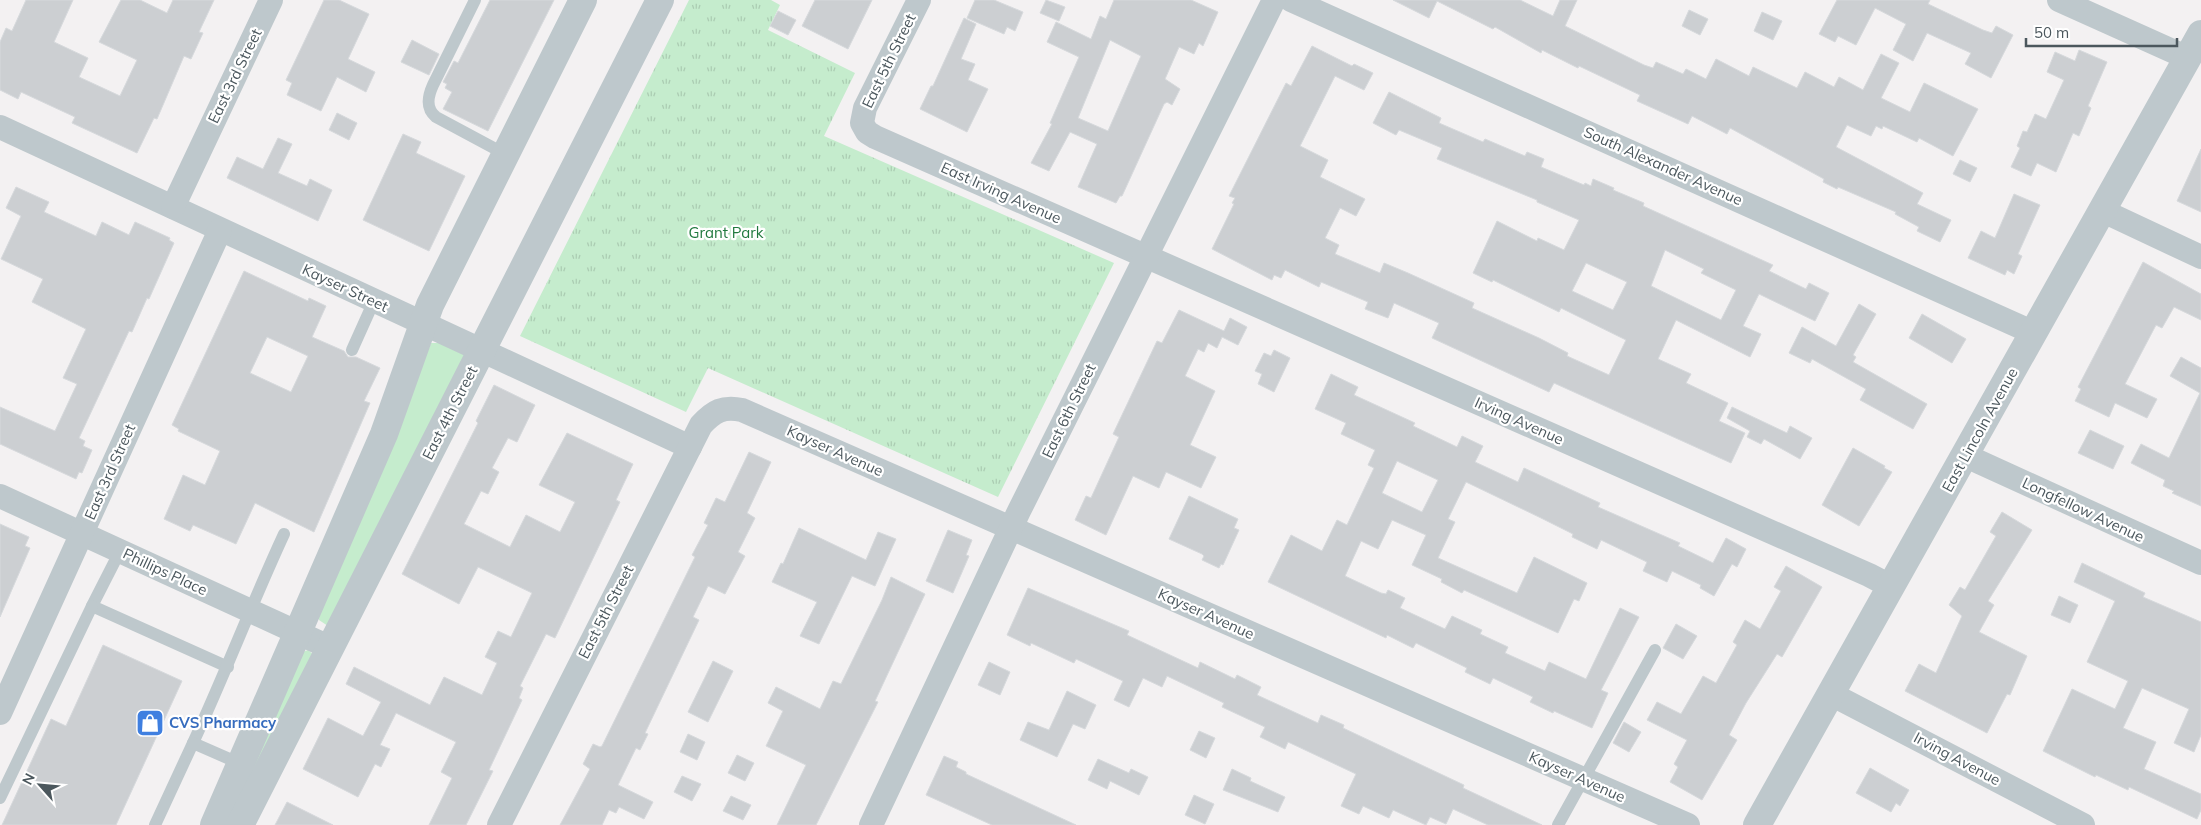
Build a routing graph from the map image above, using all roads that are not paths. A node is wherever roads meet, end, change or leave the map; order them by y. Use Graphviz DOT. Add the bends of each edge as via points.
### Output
graph roads {
  1 [pos="271,0"];
  2 [pos="475,0"];
  3 [pos="583,0"];
  4 [pos="660,0"];
  5 [pos="919,0"];
  6 [pos="1274,0"];
  7 [pos="1291,0"];
  8 [pos="2059,0"];
  9 [pos="2201,34"];
  10 [pos="2188,58"];
  11 [pos="862,123"];
  12 [pos="0,127"];
  13 [pos="506,154"];
  14 [pos="172,207"];
  15 [pos="2103,211"];
  16 [pos="220,230"];
  17 [pos="1146,256"];
  18 [pos="2201,257"];
  19 [pos="374,301"];
  20 [pos="424,325"];
  21 [pos="2034,333"];
  22 [pos="352,350"];
  23 [pos="482,350"];
  24 [pos="723,408"];
  25 [pos="690,447"];
  26 [pos="1966,456"];
  27 [pos="0,496"];
  28 [pos="1012,529"];
  29 [pos="82,534"];
  30 [pos="284,534"];
  31 [pos="120,551"];
  32 [pos="2201,563"];
  33 [pos="1892,587"];
  34 [pos="92,606"];
  35 [pos="249,612"];
  36 [pos="299,632"];
  37 [pos="331,648"];
  38 [pos="1655,650"];
  39 [pos="228,667"];
  40 [pos="1831,694"];
  41 [pos="0,713"];
  42 [pos="193,743"];
  43 [pos="241,764"];
  44 [pos="1583,780"];
  45 [pos="0,798"];
  46 [pos="156,825"];
  47 [pos="214,825"];
  48 [pos="240,825"];
  49 [pos="499,825"];
  50 [pos="871,825"];
  51 [pos="1558,825"];
  52 [pos="1688,825"];
  53 [pos="1757,825"];
  54 [pos="2083,825"];
  1 -- 14 [label="street, East 3rd Street"];
  2 -- 13 [label="lane" via="432,85 429,108 436,117"];
  3 -- 13 [label="street"];
  4 -- 23 [label="street, East 4th Street"];
  5 -- 11 [label="street, East 5th Street" via="865,108"];
  6 -- 17 [label="street, East 6th Street"];
  7 -- 21 [label="street, South Alexander Avenue"];
  8 -- 10 [label="street"];
  9 -- 10 [label="street, East Lincoln Avenue"];
  10 -- 15 [label="street, East Lincoln Avenue"];
  11 -- 17 [label="street, East Irving Avenue" via="875,137"];
  12 -- 14 [label="street, Kayser Street"];
  13 -- 20 [label="street" via="440,284"];
  14 -- 16 [label="street, Kayser Street"];
  15 -- 18 [label="street"];
  15 -- 21 [label="street, East Lincoln Avenue"];
  16 -- 19 [label="street, Kayser Street"];
  16 -- 29 [label="street, East 3rd Street"];
  17 -- 28 [label="street, East 6th Street"];
  17 -- 33 [label="street, Irving Avenue"];
  19 -- 20 [label="street, Kayser Street"];
  19 -- 22 [label="lane"];
  20 -- 23 [label="street, Kayser Street"];
  20 -- 36 [label="street" via="384,434"];
  21 -- 26 [label="street, East Lincoln Avenue"];
  23 -- 25 [label="street, Kayser Street"];
  23 -- 37 [label="street, East 4th Street"];
  24 -- 25 [label="street, East 5th Street" via="701,425"];
  24 -- 28 [label="street, Kayser Avenue" via="742,410"];
  25 -- 49 [label="street, East 5th Street"];
  26 -- 32 [label="street, Longfellow Avenue"];
  26 -- 33 [label="street, East Lincoln Avenue"];
  27 -- 29 [label="street, Phillips Place"];
  28 -- 44 [label="street, Kayser Avenue"];
  28 -- 50 [label="street, East 6th Street"];
  29 -- 31 [label="street, Phillips Place"];
  29 -- 41 [label="street, East 3rd Street"];
  30 -- 35 [label="lane"];
  31 -- 34 [label="lane"];
  31 -- 35 [label="street, Phillips Place"];
  33 -- 40 [label="street, East Lincoln Avenue"];
  34 -- 39 [label="lane"];
  34 -- 45 [label="lane"];
  35 -- 36 [label="street, Phillips Place"];
  35 -- 39 [label="lane"];
  36 -- 37 [label="street, Phillips Place"];
  36 -- 43 [label="street"];
  37 -- 48 [label="street, East 4th Street"];
  38 -- 44 [label="lane"];
  39 -- 42 [label="lane"];
  40 -- 53 [label="street, East Lincoln Avenue"];
  40 -- 54 [label="street, Irving Avenue"];
  42 -- 43 [label="lane"];
  42 -- 46 [label="lane"];
  43 -- 47 [label="street"];
  44 -- 51 [label="lane"];
  44 -- 52 [label="street, Kayser Avenue"];
}
